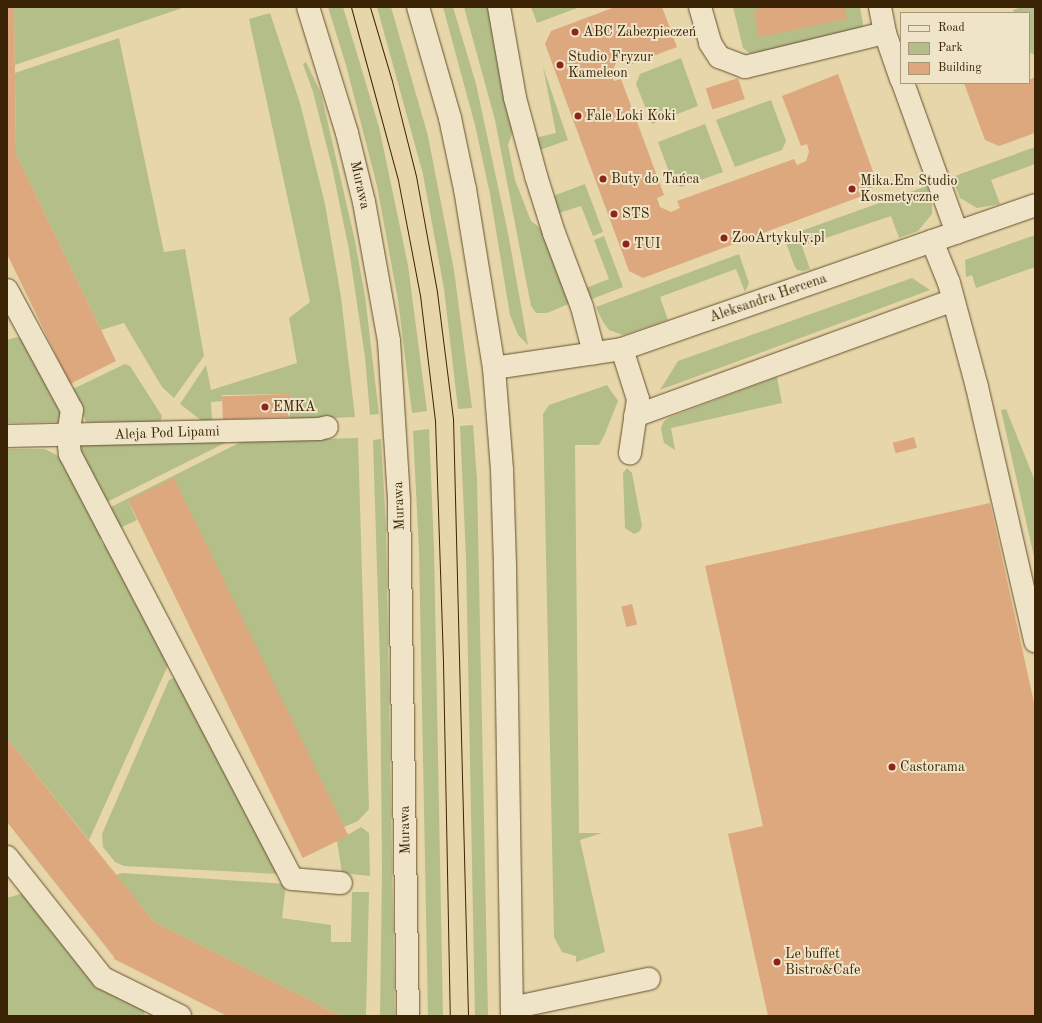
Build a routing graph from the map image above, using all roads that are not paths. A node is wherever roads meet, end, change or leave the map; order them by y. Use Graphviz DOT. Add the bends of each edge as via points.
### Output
graph roads {
  1 [pos="308,7"];
  2 [pos="418,7"];
  3 [pos="499,7"];
  4 [pos="700,7"];
  5 [pos="880,7"];
  6 [pos="885,33"];
  7 [pos="900,76"];
  8 [pos="903,84"];
  9 [pos="1035,206"];
  10 [pos="957,232"];
  11 [pos="932,241"];
  12 [pos="7,290"];
  13 [pos="953,300"];
  14 [pos="622,349"];
  15 [pos="594,353"];
  16 [pos="494,368"];
  17 [pos="635,416"];
  18 [pos="327,427"];
  19 [pos="7,436"];
  20 [pos="68,436"];
  21 [pos="630,453"];
  22 [pos="1035,641"];
  23 [pos="7,856"];
  24 [pos="342,883"];
  25 [pos="650,979"];
  26 [pos="512,1012"];
  27 [pos="180,1016"];
  28 [pos="408,1016"];
  1 -- 28 [label="street, Murawa" via="328,66 359,179 378,271 388,341 399,502"];
  2 -- 16 [label="street" via="450,118 464,182"];
  3 -- 15 [label="street" via="515,98 536,176 582,307"];
  4 -- 6 [label="street" via="710,43 719,57 745,67"];
  5 -- 6 [label="street"];
  6 -- 7 [label="street"];
  8 -- 10 [label="street"];
  9 -- 10 [label="street, Aleksandra Hercena"];
  10 -- 11 [label="street, Aleksandra Hercena"];
  11 -- 13 [label="street"];
  11 -- 14 [label="street, Aleksandra Hercena"];
  12 -- 20 [label="street" via="72,410"];
  13 -- 17 [label="street"];
  13 -- 22 [label="street" via="977,387"];
  14 -- 15 [label="street, Aleksandra Hercena"];
  14 -- 17 [label="street" via="638,399"];
  15 -- 16 [label="street, Aleksandra Hercena"];
  16 -- 26 [label="street" via="505,546"];
  17 -- 21 [label="street"];
  18 -- 20 [label="street, Aleja Pod Lipami"];
  19 -- 20 [label="street, Aleja Pod Lipami"];
  20 -- 24 [label="street" via="70,454 292,879"];
  23 -- 27 [label="street" via="103,978"];
  25 -- 26 [label="street"];
}
